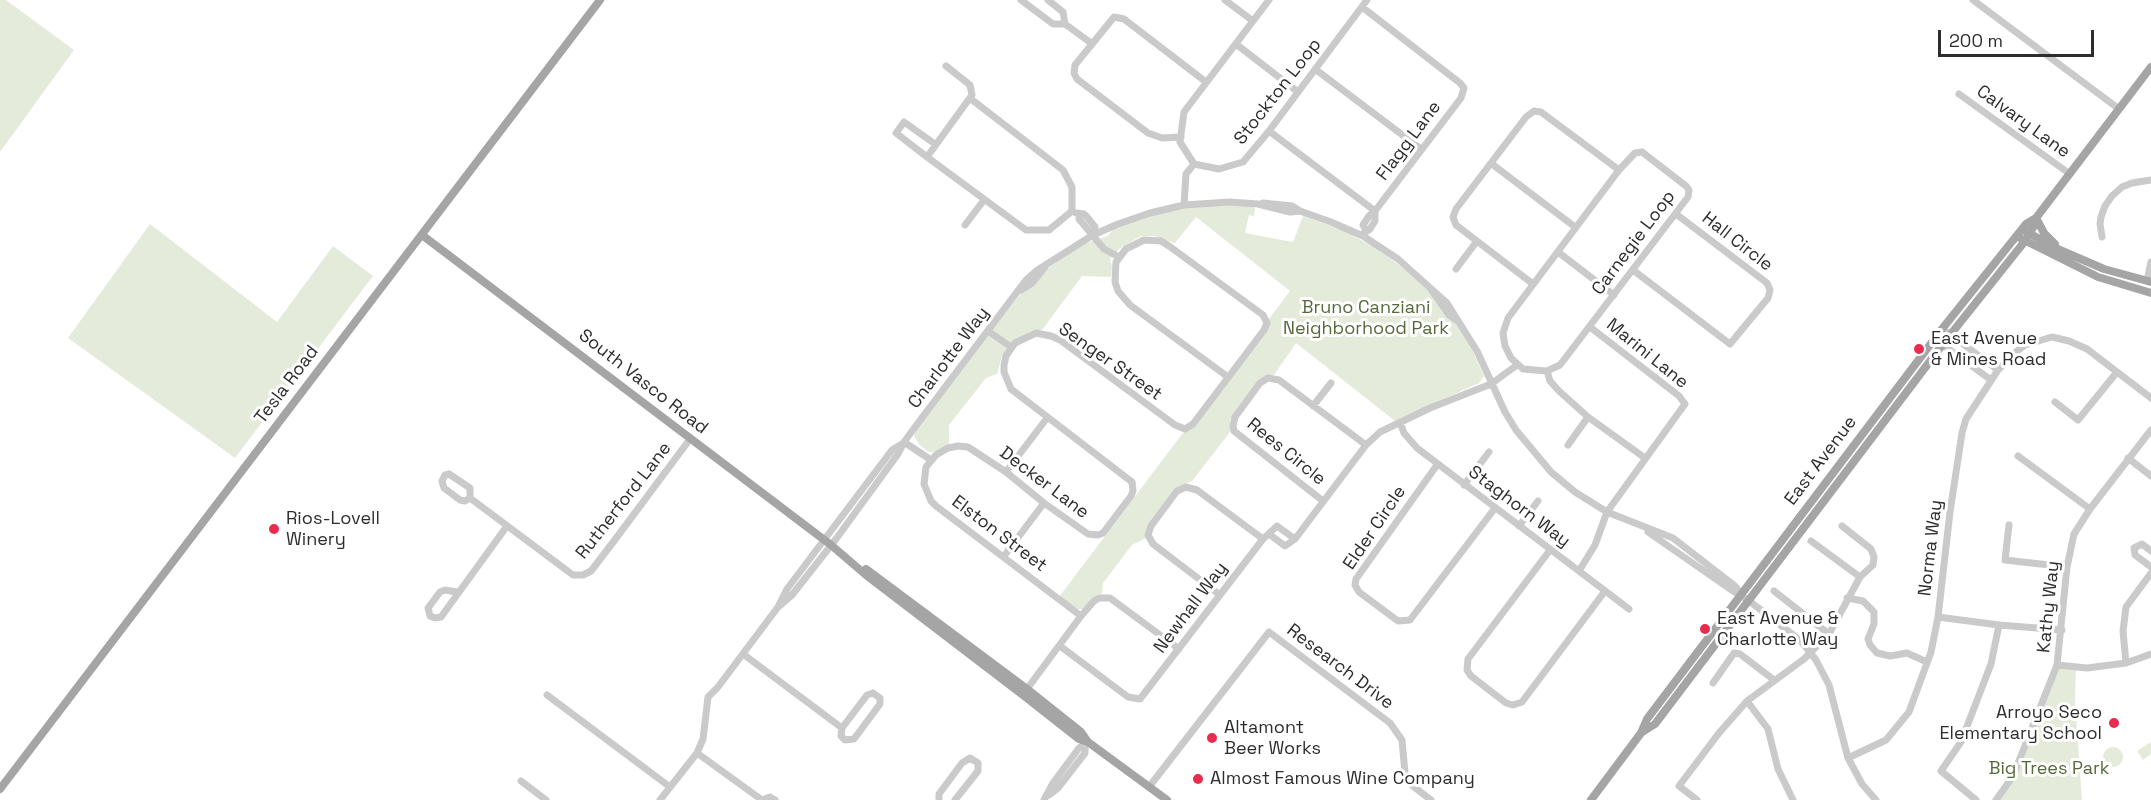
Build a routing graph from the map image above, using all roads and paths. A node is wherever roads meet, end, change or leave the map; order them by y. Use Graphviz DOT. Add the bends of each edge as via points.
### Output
graph roads {
  1 [pos="600,0"];
  2 [pos="1021,0"];
  3 [pos="1048,0"];
  4 [pos="1225,0"];
  5 [pos="1269,0"];
  6 [pos="1367,0"];
  7 [pos="1973,0"];
  8 [pos="1362,7"];
  9 [pos="1253,21"];
  10 [pos="1065,24"];
  11 [pos="1091,44"];
  12 [pos="1236,44"];
  13 [pos="946,66"];
  14 [pos="2151,67"];
  15 [pos="1315,69"];
  16 [pos="1206,82"];
  17 [pos="1298,92"];
  18 [pos="1959,94"];
  19 [pos="971,99"];
  20 [pos="2119,109"];
  21 [pos="1269,131"];
  22 [pos="1181,137"];
  23 [pos="935,144"];
  24 [pos="1421,149"];
  25 [pos="927,157"];
  26 [pos="1194,164"];
  27 [pos="1492,164"];
  28 [pos="1619,170"];
  29 [pos="2070,174"];
  30 [pos="2151,180"];
  31 [pos="984,200"];
  32 [pos="1184,205"];
  33 [pos="1072,211"];
  34 [pos="1375,211"];
  35 [pos="1080,214"];
  36 [pos="1676,214"];
  37 [pos="2036,218"];
  38 [pos="965,225"];
  39 [pos="1575,227"];
  40 [pos="1364,233"];
  41 [pos="422,235"];
  42 [pos="1093,235"];
  43 [pos="2024,235"];
  44 [pos="2102,237"];
  45 [pos="1477,241"];
  46 [pos="2060,250"];
  47 [pos="1558,252"];
  48 [pos="1119,257"];
  49 [pos="2151,262"];
  50 [pos="1456,269"];
  51 [pos="1633,270"];
  52 [pos="2095,276"];
  53 [pos="2149,281"];
  54 [pos="1533,284"];
  55 [pos="2151,293"];
  56 [pos="1614,295"];
  57 [pos="1590,327"];
  58 [pos="1942,329"];
  59 [pos="988,331"];
  60 [pos="1950,334"];
  61 [pos="1935,339"];
  62 [pos="1943,344"];
  63 [pos="1011,347"];
  64 [pos="1517,364"];
  65 [pos="1998,370"];
  66 [pos="1547,371"];
  67 [pos="2116,372"];
  68 [pos="1228,377"];
  69 [pos="1991,380"];
  70 [pos="1331,383"];
  71 [pos="1491,384"];
  72 [pos="2151,398"];
  73 [pos="2055,402"];
  74 [pos="1313,406"];
  75 [pos="1588,417"];
  76 [pos="1047,418"];
  77 [pos="1400,422"];
  78 [pos="2151,430"];
  79 [pos="690,439"];
  80 [pos="904,442"];
  81 [pos="1366,445"];
  82 [pos="1568,445"];
  83 [pos="1488,452"];
  84 [pos="2018,456"];
  85 [pos="1645,458"];
  86 [pos="2128,458"];
  87 [pos="931,460"];
  88 [pos="1437,465"];
  89 [pos="1006,472"];
  90 [pos="2151,476"];
  91 [pos="1464,485"];
  92 [pos="470,498"];
  93 [pos="1323,501"];
  94 [pos="1538,501"];
  95 [pos="1044,503"];
  96 [pos="1495,508"];
  97 [pos="2090,509"];
  98 [pos="1607,512"];
  99 [pos="2009,525"];
  100 [pos="507,526"];
  101 [pos="1519,526"];
  102 [pos="1842,526"];
  103 [pos="1266,537"];
  104 [pos="1295,539"];
  105 [pos="1811,541"];
  106 [pos="828,542"];
  107 [pos="1550,550"];
  108 [pos="2151,551"];
  109 [pos="1004,556"];
  110 [pos="2067,567"];
  111 [pos="2151,567"];
  112 [pos="1579,571"];
  113 [pos="2151,573"];
  114 [pos="1860,577"];
  115 [pos="1605,591"];
  116 [pos="1774,591"];
  117 [pos="457,592"];
  118 [pos="1220,595"];
  119 [pos="1744,597"];
  120 [pos="1847,598"];
  121 [pos="1629,609"];
  122 [pos="1082,616"];
  123 [pos="1938,617"];
  124 [pos="1999,625"];
  125 [pos="2062,630"];
  126 [pos="1828,634"];
  127 [pos="1060,646"];
  128 [pos="1179,650"];
  129 [pos="1810,652"];
  130 [pos="743,654"];
  131 [pos="2151,654"];
  132 [pos="1928,662"];
  133 [pos="2126,663"];
  134 [pos="2057,665"];
  135 [pos="1774,680"];
  136 [pos="1713,683"];
  137 [pos="1025,692"];
  138 [pos="547,695"];
  139 [pos="1747,701"];
  140 [pos="842,728"];
  141 [pos="1086,744"];
  142 [pos="697,753"];
  143 [pos="1848,758"];
  144 [pos="521,781"];
  145 [pos="670,787"];
  146 [pos="1149,787"];
  147 [pos="0,789"];
  148 [pos="1046,798"];
  149 [pos="546,800"];
  150 [pos="660,800"];
  151 [pos="762,800"];
  152 [pos="775,800"];
  153 [pos="939,800"];
  154 [pos="955,800"];
  155 [pos="1167,800"];
  156 [pos="1431,800"];
  157 [pos="1592,800"];
  158 [pos="1697,800"];
  159 [pos="1793,800"];
  160 [pos="1876,800"];
  161 [pos="1976,800"];
  162 [pos="1996,800"];
  1 -- 41 [label="main road, Tesla Road"];
  2 -- 10 [label="street" via="1053,24"];
  3 -- 10 [label="street" via="1063,12"];
  4 -- 9 [label="street"];
  5 -- 9 [label="street"];
  6 -- 8 [label="street, Stockton Loop"];
  7 -- 20 [label="street"];
  8 -- 15 [label="street, Stockton Loop"];
  8 -- 24 [label="street, Flagg Lane" via="1464,88 1461,98"];
  9 -- 12 [label="street"];
  10 -- 11 [label="street"];
  11 -- 16 [label="street" via="1114,17 1124,19"];
  11 -- 22 [label="street" via="1075,65 1077,79 1148,133 1162,138"];
  12 -- 16 [label="street"];
  12 -- 17 [label="street"];
  13 -- 19 [label="street" via="970,85"];
  14 -- 20 [label="main road, East Avenue"];
  15 -- 17 [label="street, Stockton Loop"];
  15 -- 24 [label="street"];
  16 -- 22 [label="street" via="1184,112"];
  17 -- 21 [label="street, Stockton Loop"];
  18 -- 29 [label="street, Calvary Lane"];
  19 -- 23 [label="street"];
  19 -- 33 [label="street" via="1063,170 1072,187"];
  20 -- 29 [label="main road, East Avenue"];
  21 -- 26 [label="street, Stockton Loop" via="1243,162 1219,170"];
  21 -- 34 [label="street"];
  22 -- 26 [label="street"];
  23 -- 25 [label="street"];
  23 -- 25 [label="street" via="904,122 896,133"];
  24 -- 34 [label="street, Flagg Lane"];
  25 -- 31 [label="street"];
  26 -- 32 [label="street" via="1186,174"];
  27 -- 28 [label="street" via="1534,111"];
  27 -- 39 [label="street"];
  27 -- 45 [label="street" via="1453,218"];
  28 -- 36 [label="street, Carnegie Loop" via="1635,153 1648,156 1689,190"];
  28 -- 39 [label="street, Carnegie Loop"];
  29 -- 37 [label="main road, East Avenue"];
  30 -- 44 [label="street" via="2122,187 2112,196 2101,217"];
  31 -- 33 [label="street" via="1026,230 1048,230"];
  31 -- 38 [label="street"];
  32 -- 40 [label="street, Charlotte Way" via="1258,204 1300,211"];
  32 -- 42 [label="street, Charlotte Way" via="1150,213"];
  33 -- 35 [label="street"];
  34 -- 40 [label="street, Flagg Lane" via="1363,225"];
  35 -- 42 [label="street" via="1079,219"];
  35 -- 42 [label="street" via="1095,227"];
  36 -- 51 [label="street, Carnegie Loop"];
  36 -- 51 [label="street, Hall Circle" via="1767,283 1768,298 1730,344"];
  37 -- 43 [label="main road, East Avenue" via="2028,222"];
  37 -- 46 [label="main road"];
  39 -- 47 [label="street, Carnegie Loop"];
  40 -- 71 [label="street, Charlotte Way" via="1447,303 1477,351"];
  41 -- 79 [label="main road, South Vasco Road"];
  41 -- 147 [label="main road, Tesla Road"];
  42 -- 48 [label="street" via="1104,249"];
  42 -- 59 [label="street, Charlotte Way" via="1026,280"];
  43 -- 46 [label="main road"];
  43 -- 52 [label="main road"];
  43 -- 58 [label="main road, East Avenue"];
  43 -- 60 [label="main road, East Avenue"];
  45 -- 50 [label="street"];
  45 -- 54 [label="street"];
  46 -- 53 [label="main road" via="2104,269"];
  47 -- 54 [label="street, Carnegie Loop"];
  47 -- 56 [label="street"];
  48 -- 68 [label="street" via="1115,282 1123,298"];
  48 -- 68 [label="street" via="1137,242 1161,241 1263,315 1267,323 1264,330"];
  49 -- 53 [label="street"];
  51 -- 56 [label="street, Carnegie Loop"];
  52 -- 53 [label="main road" via="2139,285"];
  52 -- 55 [label="main road"];
  54 -- 64 [label="street, Carnegie Loop" via="1505,324 1505,346"];
  56 -- 57 [label="street, Carnegie Loop"];
  57 -- 66 [label="street, Carnegie Loop" via="1560,365"];
  57 -- 85 [label="street, Marini Lane" via="1685,404"];
  58 -- 60 [label="street"];
  58 -- 61 [label="main road, East Avenue"];
  59 -- 63 [label="street"];
  59 -- 80 [label="street, Charlotte Way"];
  60 -- 62 [label="main road, East Avenue"];
  60 -- 65 [label="street"];
  61 -- 62 [label="street"];
  61 -- 119 [label="main road, East Avenue"];
  62 -- 69 [label="street"];
  62 -- 119 [label="main road, East Avenue"];
  63 -- 68 [label="street, Senger Street" via="1036,333 1060,340 1185,429"];
  63 -- 76 [label="street, Decker Lane" via="1004,365 1007,382 1018,396"];
  64 -- 66 [label="street" via="1532,371"];
  64 -- 71 [label="street"];
  65 -- 67 [label="street, Norma Way" via="2025,345 2052,337 2087,349"];
  65 -- 69 [label="street, Norma Way"];
  66 -- 75 [label="street" via="1550,381"];
  67 -- 72 [label="street"];
  67 -- 73 [label="street" via="2078,420"];
  69 -- 123 [label="street, Norma Way" via="1965,419"];
  70 -- 74 [label="street"];
  71 -- 77 [label="street"];
  71 -- 98 [label="street, Charlotte Way" via="1516,430 1538,458 1575,492"];
  74 -- 81 [label="street, Rees Circle"];
  74 -- 93 [label="street, Rees Circle" via="1279,380 1268,378 1247,400 1233,426 1238,435"];
  75 -- 82 [label="street"];
  75 -- 85 [label="street"];
  76 -- 89 [label="street"];
  76 -- 95 [label="street, Decker Lane" via="1132,482 1133,491 1098,535 1088,534"];
  77 -- 81 [label="street"];
  77 -- 88 [label="street, Staghorn Way" via="1411,443"];
  78 -- 86 [label="street, Kathy Way"];
  79 -- 100 [label="street, Rutherford Lane" via="591,571 573,575"];
  79 -- 106 [label="main road, South Vasco Road"];
  80 -- 87 [label="street"];
  80 -- 106 [label="street, Charlotte Way"];
  81 -- 93 [label="street"];
  83 -- 91 [label="street"];
  84 -- 97 [label="street"];
  85 -- 98 [label="street"];
  86 -- 90 [label="street"];
  86 -- 97 [label="street, Kathy Way"];
  87 -- 89 [label="street, Decker Lane" via="948,448 968,447"];
  87 -- 109 [label="street, Elston Street" via="924,476 931,501"];
  88 -- 91 [label="street, Staghorn Way"];
  88 -- 96 [label="street, Elder Circle" via="1356,579 1356,588 1375,604 1398,621 1410,620"];
  89 -- 95 [label="street, Decker Lane"];
  91 -- 96 [label="street, Staghorn Way"];
  92 -- 100 [label="street"];
  93 -- 104 [label="street"];
  94 -- 101 [label="street"];
  95 -- 109 [label="street"];
  96 -- 101 [label="street, Staghorn Way"];
  97 -- 110 [label="street, Kathy Way" via="2074,534"];
  98 -- 112 [label="street" via="1595,546"];
  98 -- 119 [label="street, Charlotte Way" via="1672,538"];
  99 -- 110 [label="street" via="2006,560"];
  100 -- 117 [label="street"];
  101 -- 107 [label="street, Staghorn Way"];
  102 -- 114 [label="street" via="1871,549 1874,556 1872,565"];
  103 -- 104 [label="street" via="1285,546"];
  103 -- 104 [label="street" via="1277,526"];
  103 -- 118 [label="street, Newhall Way"];
  103 -- 118 [label="street" via="1197,490 1186,487 1177,491 1150,526 1148,535 1153,544"];
  105 -- 114 [label="street"];
  106 -- 130 [label="street, Charlotte Way" via="792,595 778,607"];
  106 -- 137 [label="main road, South Vasco Road" via="866,575"];
  107 -- 112 [label="street, Staghorn Way"];
  107 -- 115 [label="street" via="1468,659 1471,676 1506,703 1522,702"];
  108 -- 111 [label="street" via="2142,544 2134,548 2135,555"];
  109 -- 122 [label="street, Elston Street"];
  110 -- 125 [label="street, Kathy Way"];
  112 -- 115 [label="street, Staghorn Way"];
  113 -- 133 [label="street" via="2126,607"];
  114 -- 120 [label="street"];
  115 -- 121 [label="street, Staghorn Way"];
  116 -- 126 [label="street"];
  117 -- 117 [label="street" via="440,592 428,608 430,616 441,617"];
  118 -- 128 [label="street, Newhall Way"];
  119 -- 129 [label="street, Charlotte Way" via="1789,630"];
  119 -- 157 [label="main road, East Avenue" via="1655,724 1641,733"];
  120 -- 126 [label="street"];
  120 -- 132 [label="street" via="1863,602 1874,612 1868,639 1877,653 1907,653"];
  122 -- 127 [label="street"];
  122 -- 128 [label="street" via="1094,601 1106,596"];
  123 -- 124 [label="street"];
  123 -- 132 [label="street, Norma Way"];
  124 -- 125 [label="street"];
  124 -- 161 [label="street" via="1991,664 1961,742 1941,771"];
  125 -- 134 [label="street, Kathy Way"];
  126 -- 129 [label="street"];
  127 -- 128 [label="street, Newhall Way" via="1136,699 1143,697"];
  127 -- 137 [label="street"];
  129 -- 135 [label="street"];
  129 -- 143 [label="street, Charlotte Way" via="1829,685"];
  130 -- 140 [label="street"];
  130 -- 142 [label="street, Charlotte Way" via="708,697 703,739"];
  131 -- 133 [label="street"];
  132 -- 143 [label="street, Norma Way" via="1909,712 1886,740"];
  133 -- 134 [label="street" via="2087,668"];
  134 -- 162 [label="street, Kathy Way" via="2013,776"];
  135 -- 136 [label="street" via="1734,653"];
  135 -- 139 [label="street"];
  137 -- 141 [label="main road, South Vasco Road"];
  138 -- 145 [label="street"];
  139 -- 158 [label="street" via="1679,786"];
  139 -- 159 [label="street" via="1768,729 1778,769"];
  140 -- 140 [label="street" via="867,695 878,695 880,704 854,739 843,739"];
  141 -- 146 [label="main road, South Vasco Road"];
  141 -- 148 [label="street" via="1053,783"];
  142 -- 145 [label="street"];
  142 -- 151 [label="street"];
  143 -- 160 [label="street, Charlotte Way"];
  144 -- 149 [label="street"];
  145 -- 150 [label="street"];
  146 -- 155 [label="main road, South Vasco Road"];
  146 -- 156 [label="street, Research Drive" via="1269,632 1390,723 1402,740 1410,783"];
  151 -- 152 [label="street"];
  153 -- 154 [label="street" via="939,794 970,758 978,763 978,771"];
}
